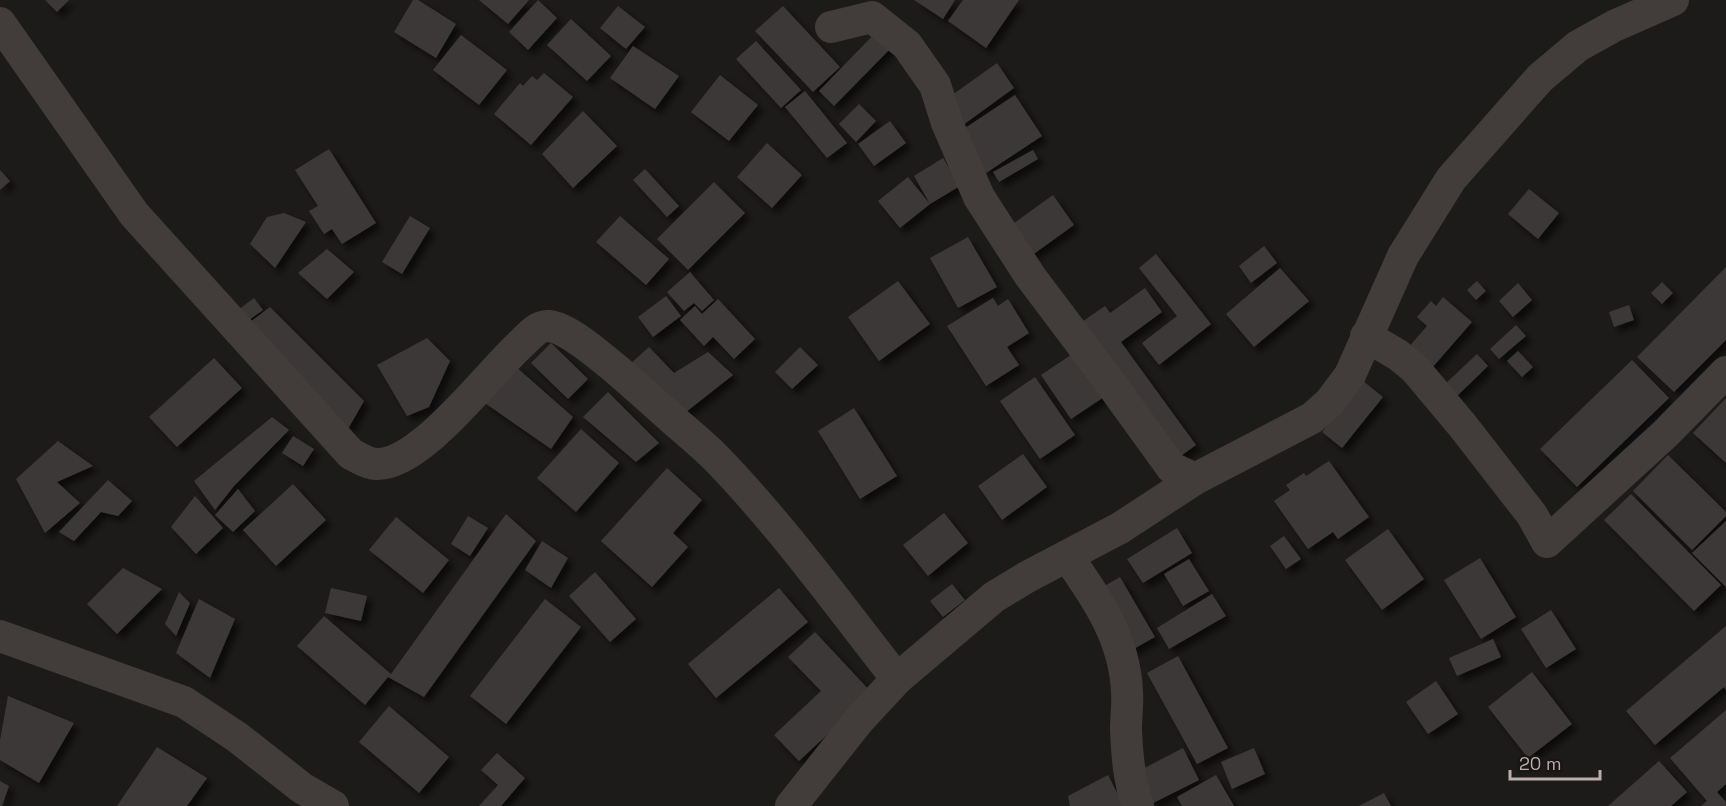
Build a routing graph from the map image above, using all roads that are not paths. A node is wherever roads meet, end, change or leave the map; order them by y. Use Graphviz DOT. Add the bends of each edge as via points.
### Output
graph roads {
  1 [pos="1673,0"];
  2 [pos="0,23"];
  3 [pos="831,27"];
  4 [pos="1366,336"];
  5 [pos="1726,372"];
  6 [pos="1195,479"];
  7 [pos="1067,556"];
  8 [pos="0,636"];
  9 [pos="897,679"];
  10 [pos="333,806"];
  11 [pos="791,806"];
  12 [pos="1138,806"];
  1 -- 4 [label="street" via="1578,45 1540,78 1451,179 1403,256"];
  2 -- 9 [label="street" via="134,214 351,454 373,464 403,457 458,411 538,328 549,326 564,332 592,350 715,457 774,523"];
  3 -- 6 [label="street" via="872,17 907,45 935,85 979,197 1030,276 1172,468"];
  4 -- 5 [label="street" via="1415,369 1532,515 1546,542 1665,434"];
  4 -- 6 [label="street" via="1350,375 1312,418"];
  6 -- 7 [label="street" via="1120,528"];
  7 -- 9 [label="street" via="994,597"];
  7 -- 12 [label="street" via="1093,592 1124,662 1128,768"];
  8 -- 10 [label="street" via="184,702"];
  9 -- 11 [label="street"];
}
